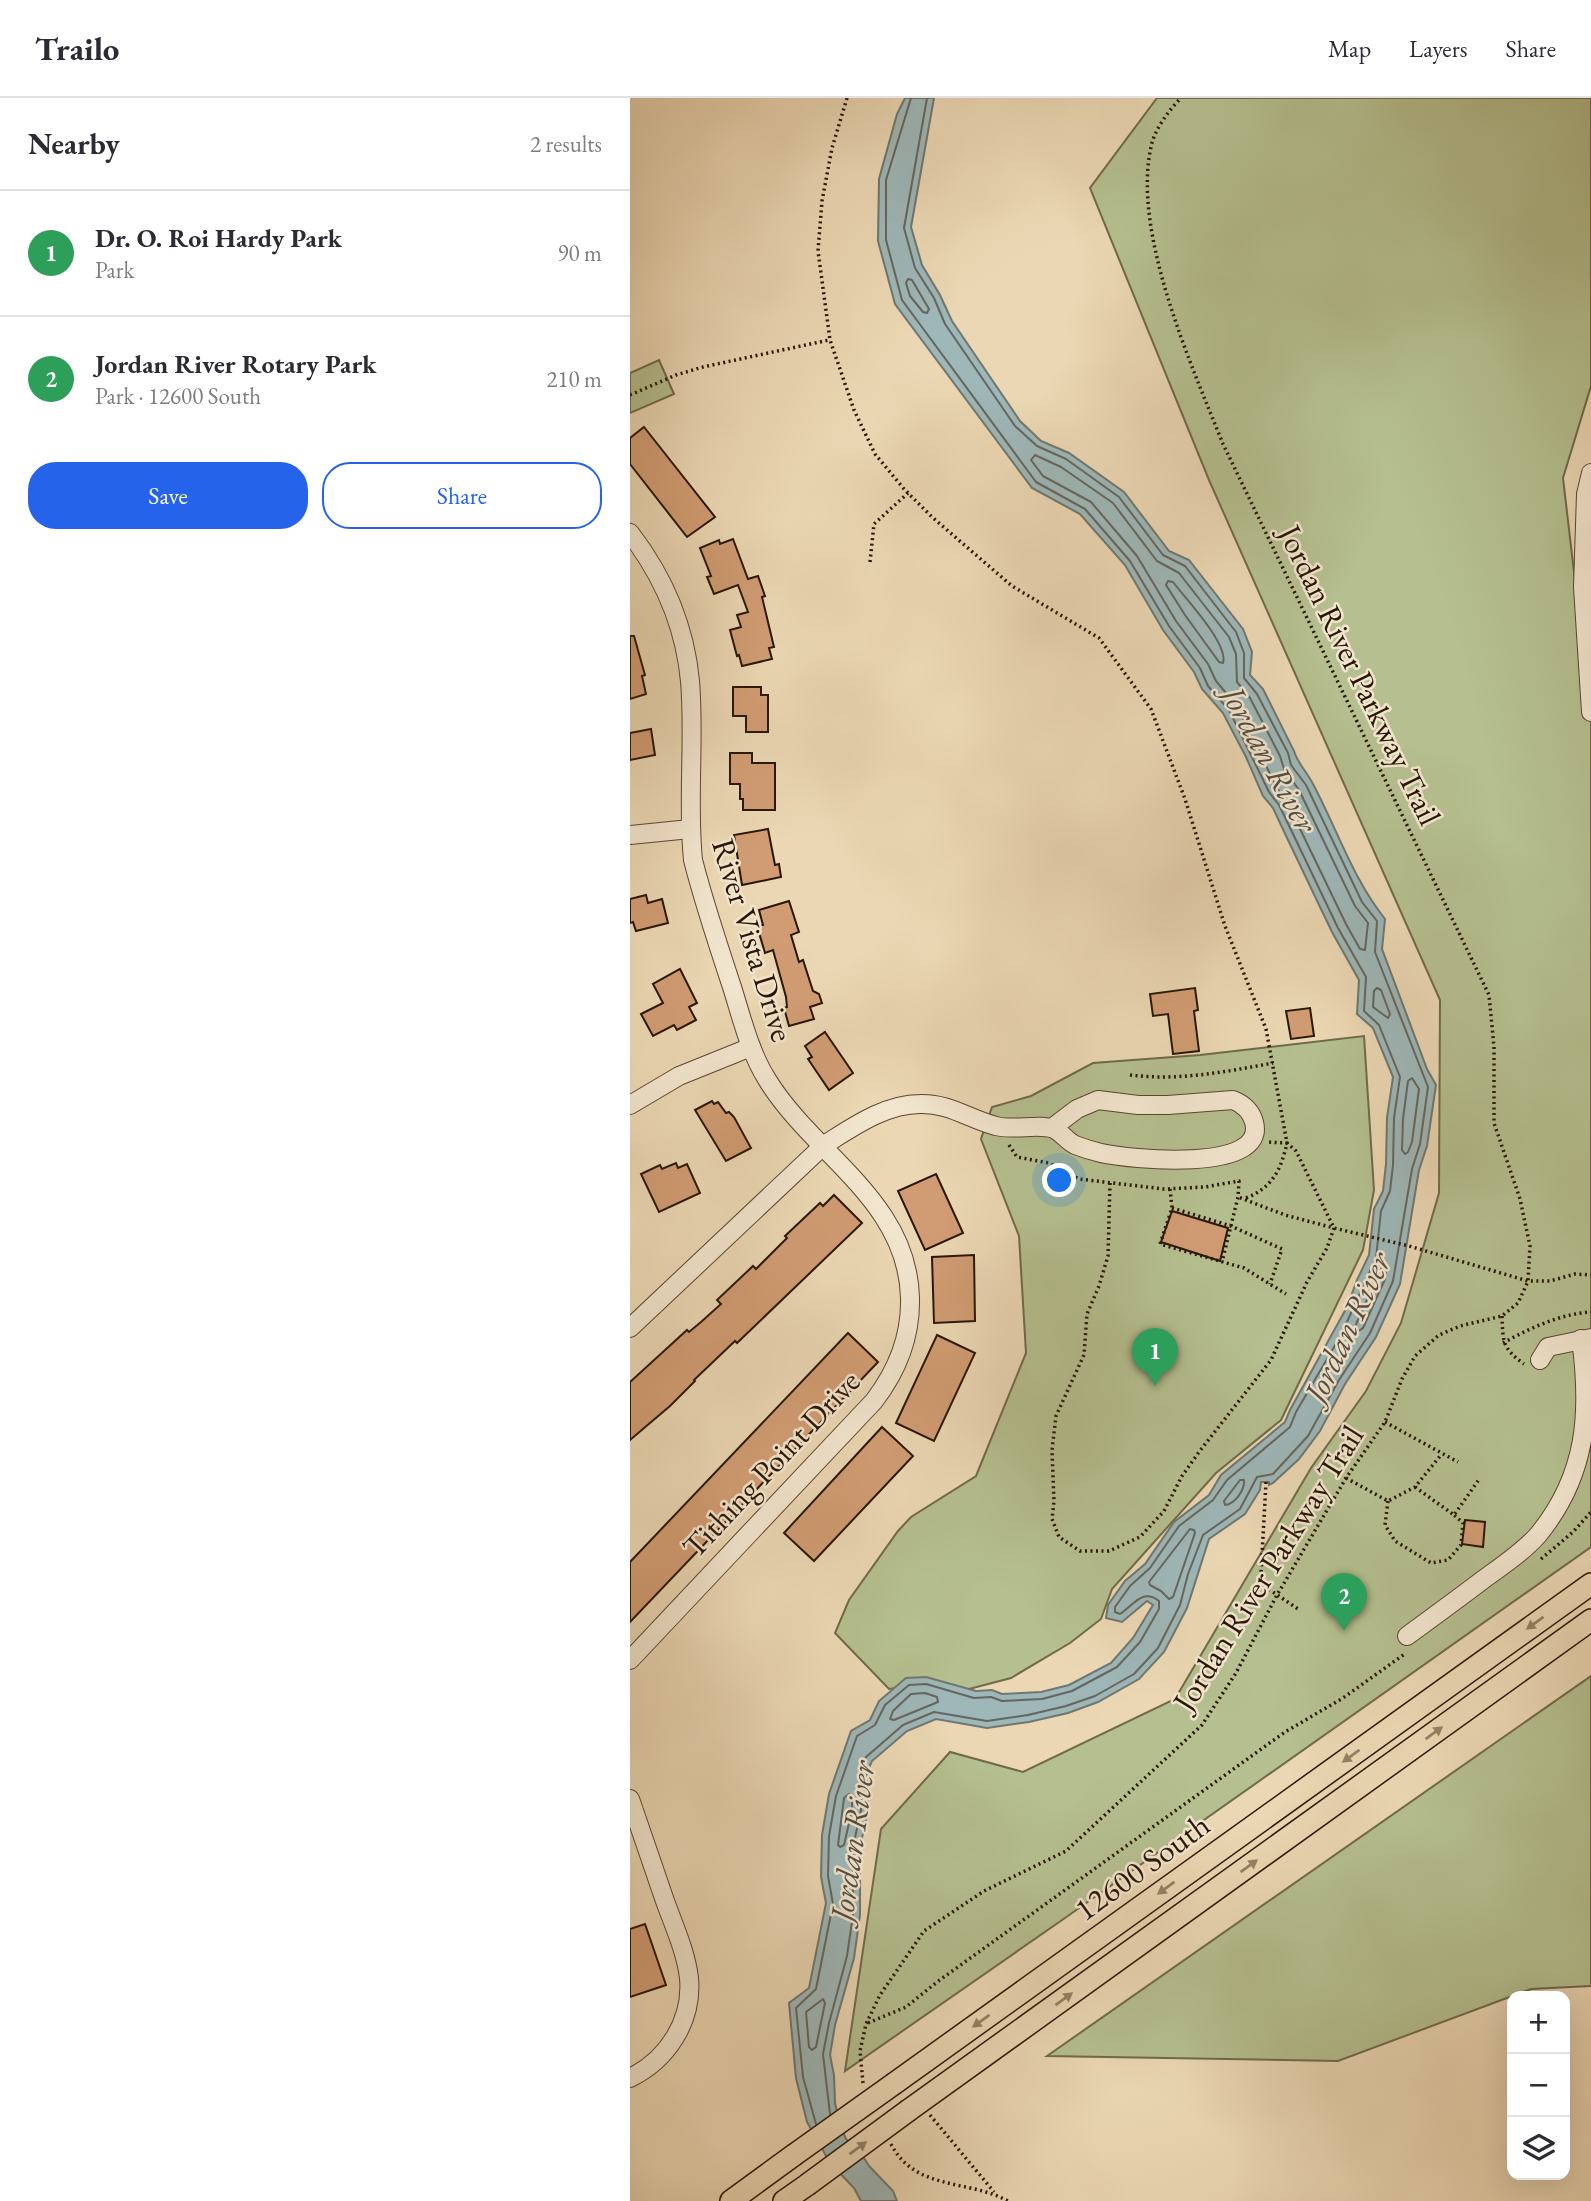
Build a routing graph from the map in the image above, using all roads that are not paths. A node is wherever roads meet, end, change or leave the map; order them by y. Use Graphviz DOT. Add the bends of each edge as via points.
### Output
graph roads {
  1 [pos="1591,474"];
  2 [pos="630,533"];
  3 [pos="1591,712"];
  4 [pos="690,829"];
  5 [pos="630,835"];
  6 [pos="751,1047"];
  7 [pos="630,1105"];
  8 [pos="1052,1128"];
  9 [pos="824,1145"];
  10 [pos="630,1328"];
  11 [pos="1586,1338"];
  12 [pos="1535,1364"];
  13 [pos="1591,1584"];
  14 [pos="1591,1620"];
  15 [pos="1408,1643"];
  16 [pos="630,1660"];
  17 [pos="630,1799"];
  18 [pos="630,2078"];
  19 [pos="731,2201"];
  20 [pos="785,2201"];
  1 -- 3 [label="street" via="1586,494 1583,587"];
  2 -- 4 [label="street, River Vista Drive" via="670,600 687,659"];
  4 -- 5 [label="street"];
  4 -- 6 [label="street, River Vista Drive" via="701,889"];
  6 -- 7 [label="street" via="679,1076"];
  6 -- 9 [label="street, River Vista Drive" via="786,1107"];
  8 -- 8 [label="street" via="1098,1100 1158,1105 1233,1100 1248,1110 1255,1128 1248,1144 1234,1153 1167,1160 1100,1153 1075,1144"];
  8 -- 9 [label="street" via="995,1126 949,1107 923,1103 902,1105"];
  9 -- 10 [label="street"];
  9 -- 16 [label="street, Tithing Point Drive" via="885,1217 902,1250 911,1306 901,1357 874,1401"];
  11 -- 12 [label="street" via="1548,1347"];
  11 -- 15 [label="street" via="1585,1433 1575,1475 1562,1501 1537,1536"];
  13 -- 19 [label="main road, 12600 South, one-way, bridge"];
  20 -- 14 [label="main road, 12600 South, one-way, bridge"];
  17 -- 18 [label="street" via="684,1957 689,1987 687,2011 671,2045"];
}
